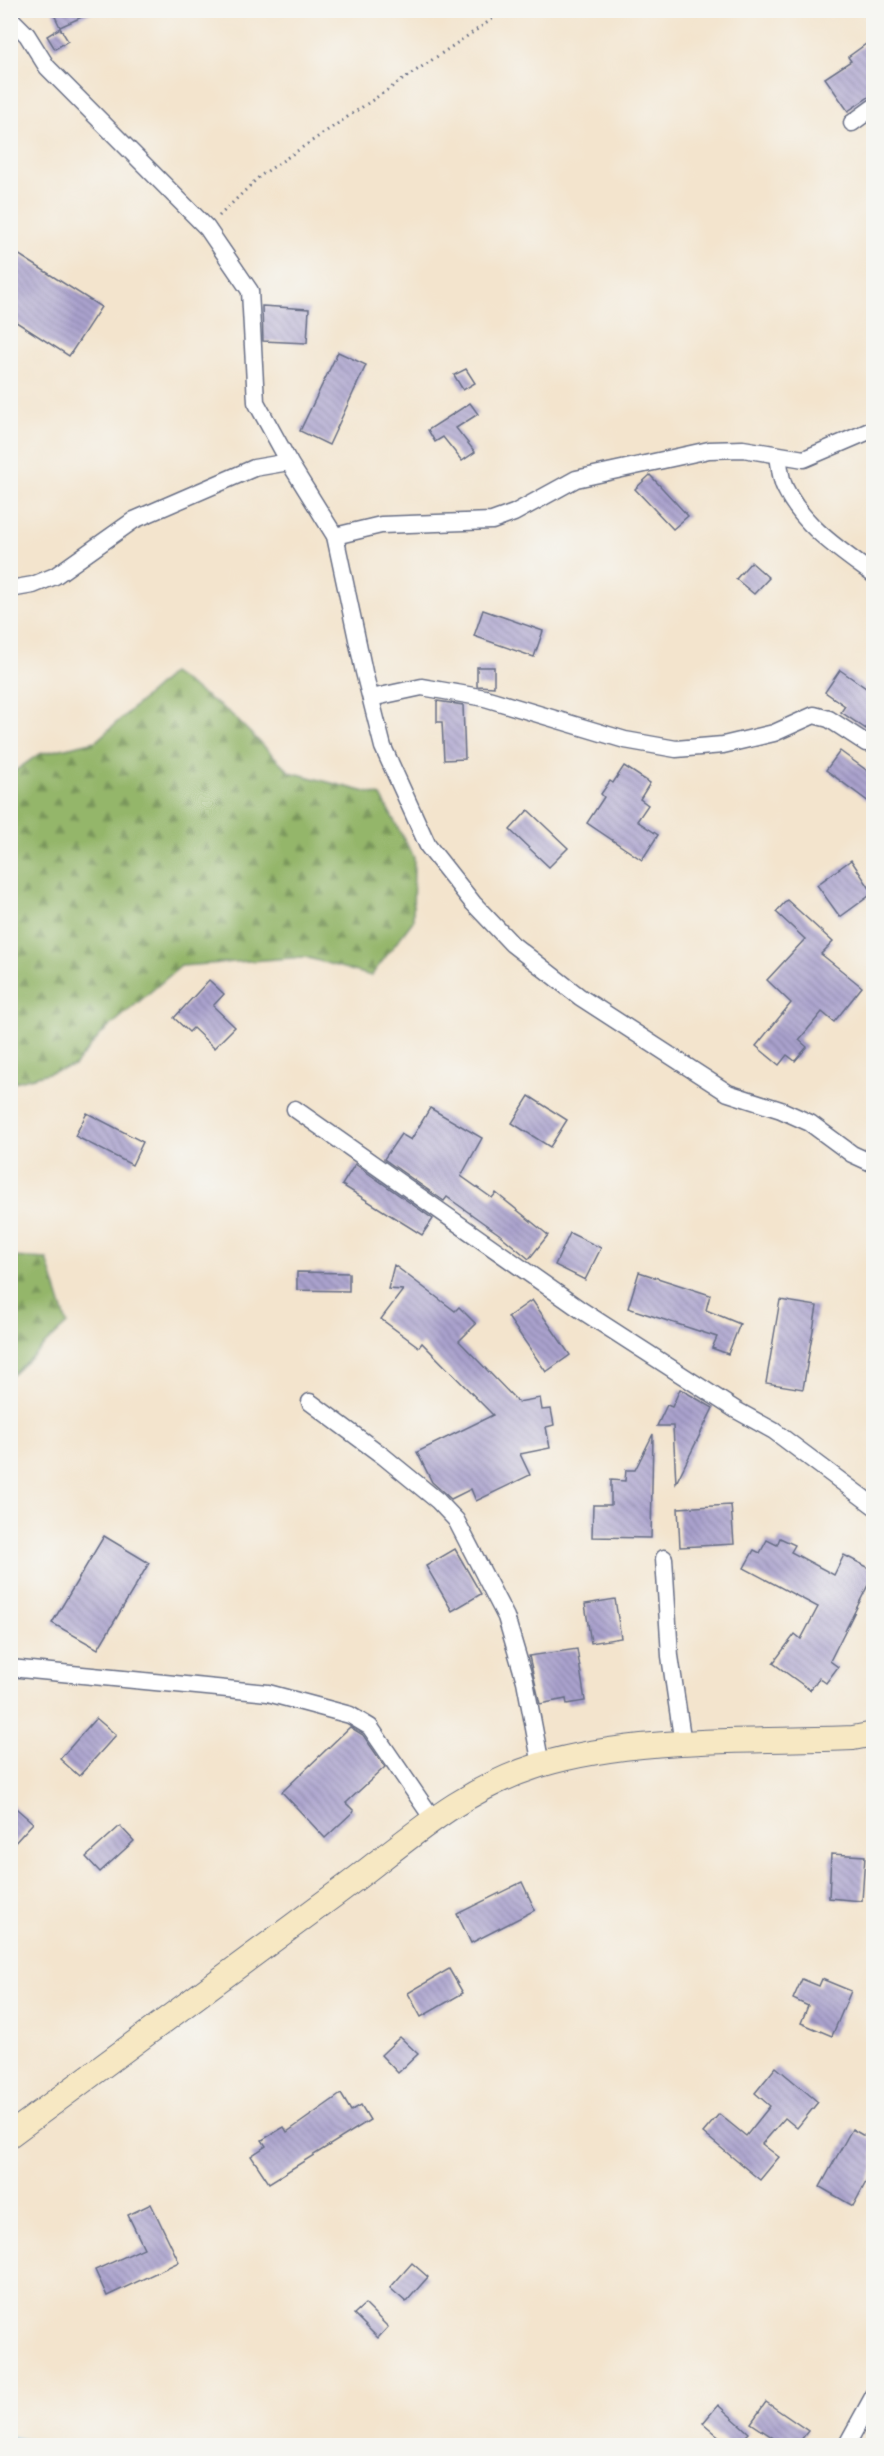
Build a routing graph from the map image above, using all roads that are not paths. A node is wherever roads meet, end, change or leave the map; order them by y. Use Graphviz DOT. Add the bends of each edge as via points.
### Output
graph roads {
  1 [pos="10,18"];
  2 [pos="873,107"];
  3 [pos="852,123"];
  4 [pos="873,429"];
  5 [pos="778,456"];
  6 [pos="289,462"];
  7 [pos="335,536"];
  8 [pos="873,575"];
  9 [pos="10,589"];
  10 [pos="371,698"];
  11 [pos="873,742"];
  12 [pos="295,1109"];
  13 [pos="873,1164"];
  14 [pos="310,1402"];
  15 [pos="873,1506"];
  16 [pos="664,1558"];
  17 [pos="10,1668"];
  18 [pos="873,1734"];
  19 [pos="683,1744"];
  20 [pos="541,1765"];
  21 [pos="433,1819"];
  22 [pos="10,2134"];
  23 [pos="873,2395"];
  24 [pos="846,2445"];
  1 -- 6 [label="street" via="27,34 47,67 207,228 250,291 256,402"];
  2 -- 3 [label="street"];
  4 -- 5 [label="street" via="804,459"];
  5 -- 7 [label="street" via="742,448 709,450 576,479 492,521 381,525"];
  5 -- 8 [label="street" via="784,486 802,515 824,538"];
  6 -- 7 [label="street"];
  6 -- 9 [label="street" via="254,468 134,520 55,576"];
  7 -- 10 [label="street"];
  10 -- 11 [label="street" via="422,687 485,699 625,740 676,749 723,745 774,734 814,715 829,719 866,743"];
  10 -- 13 [label="street" via="383,747 428,846 472,903 512,944 580,997 700,1076 728,1093 810,1123 852,1154"];
  12 -- 15 [label="street" via="580,1310 774,1431"];
  14 -- 20 [label="street" via="383,1456 456,1521 506,1617 525,1681"];
  16 -- 19 [label="street" via="670,1656"];
  17 -- 21 [label="street" via="268,1693 350,1715 370,1727"];
  18 -- 19 [label="main road"];
  19 -- 20 [label="main road" via="595,1753"];
  20 -- 21 [label="main road" via="483,1787"];
  21 -- 22 [label="main road"];
  23 -- 24 [label="street"];
}
